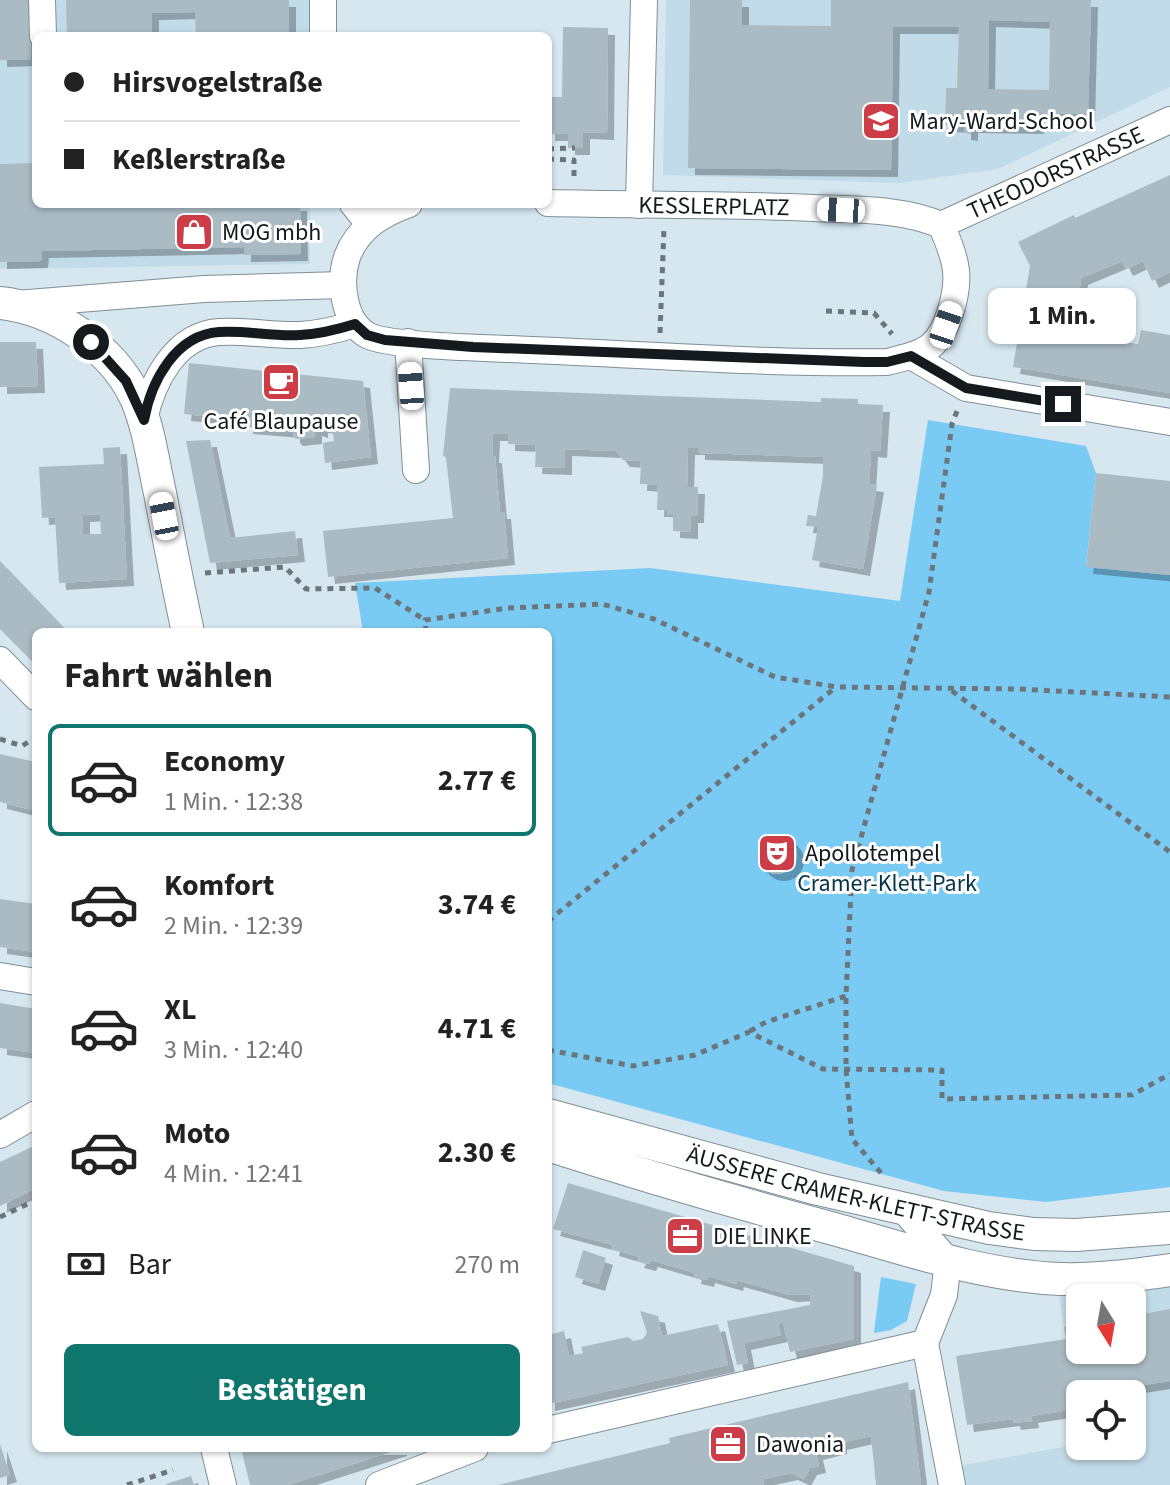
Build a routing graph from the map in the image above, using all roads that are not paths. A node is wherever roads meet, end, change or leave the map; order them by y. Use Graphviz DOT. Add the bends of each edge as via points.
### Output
graph roads {
  1 [pos="42,0"];
  2 [pos="323,0"];
  3 [pos="644,0"];
  4 [pos="43,32"];
  5 [pos="323,32"];
  6 [pos="1170,120"];
  7 [pos="561,203"];
  8 [pos="652,205"];
  9 [pos="397,208"];
  10 [pos="361,214"];
  11 [pos="941,225"];
  12 [pos="343,285"];
  13 [pos="5,304"];
  14 [pos="355,324"];
  15 [pos="408,342"];
  16 [pos="911,356"];
  17 [pos="144,420"];
  18 [pos="1170,422"];
  19 [pos="416,470"];
  20 [pos="187,628"];
  21 [pos="0,660"];
  22 [pos="32,693"];
  23 [pos="0,976"];
  24 [pos="32,981"];
  25 [pos="32,1116"];
  26 [pos="552,1116"];
  27 [pos="0,1135"];
  28 [pos="552,1146"];
  29 [pos="895,1208"];
  30 [pos="1170,1228"];
  31 [pos="948,1261"];
  32 [pos="1170,1270"];
  33 [pos="925,1343"];
  34 [pos="552,1429"];
  35 [pos="215,1452"];
  36 [pos="465,1452"];
  37 [pos="223,1485"];
  38 [pos="379,1485"];
  39 [pos="952,1485"];
  1 -- 4 [label="street"];
  2 -- 5 [label="street"];
  3 -- 8 [label="street"];
  6 -- 11 [label="street, THEODORSTRASSE"];
  7 -- 8 [label="street, KESSLERPLATZ"];
  8 -- 11 [label="street, KESSLERPLATZ" via="896,212"];
  9 -- 10 [label="street"];
  10 -- 12 [label="street"];
  11 -- 16 [label="street" via="958,274 955,299 933,344"];
  12 -- 13 [label="street"];
  12 -- 14 [label="street"];
  13 -- 17 [label="main road" via="60,323 100,350 126,381"];
  14 -- 15 [label="street" via="367,335"];
  14 -- 17 [label="street" via="297,336 215,332 195,339 160,374"];
  15 -- 16 [label="street" via="864,362"];
  15 -- 19 [label="street"];
  16 -- 18 [label="street" via="966,388"];
  17 -- 20 [label="main road"];
  21 -- 22 [label="street"];
  23 -- 24 [label="street"];
  25 -- 27 [label="street"];
  26 -- 29 [label="main road, ÄUSSERE CRAMER-KLETT-STRASSE"];
  28 -- 31 [label="main road, ÄUSSERE CRAMER-KLETT-STRASSE"];
  29 -- 30 [label="main road, ÄUSSERE CRAMER-KLETT-STRASSE" via="1034,1234"];
  29 -- 31 [label="street"];
  31 -- 32 [label="main road, ÄUSSERE CRAMER-KLETT-STRASSE" via="1058,1279"];
  31 -- 33 [label="street" via="944,1295"];
  33 -- 34 [label="street"];
  33 -- 39 [label="street"];
  35 -- 37 [label="street"];
  36 -- 38 [label="street"];
}
